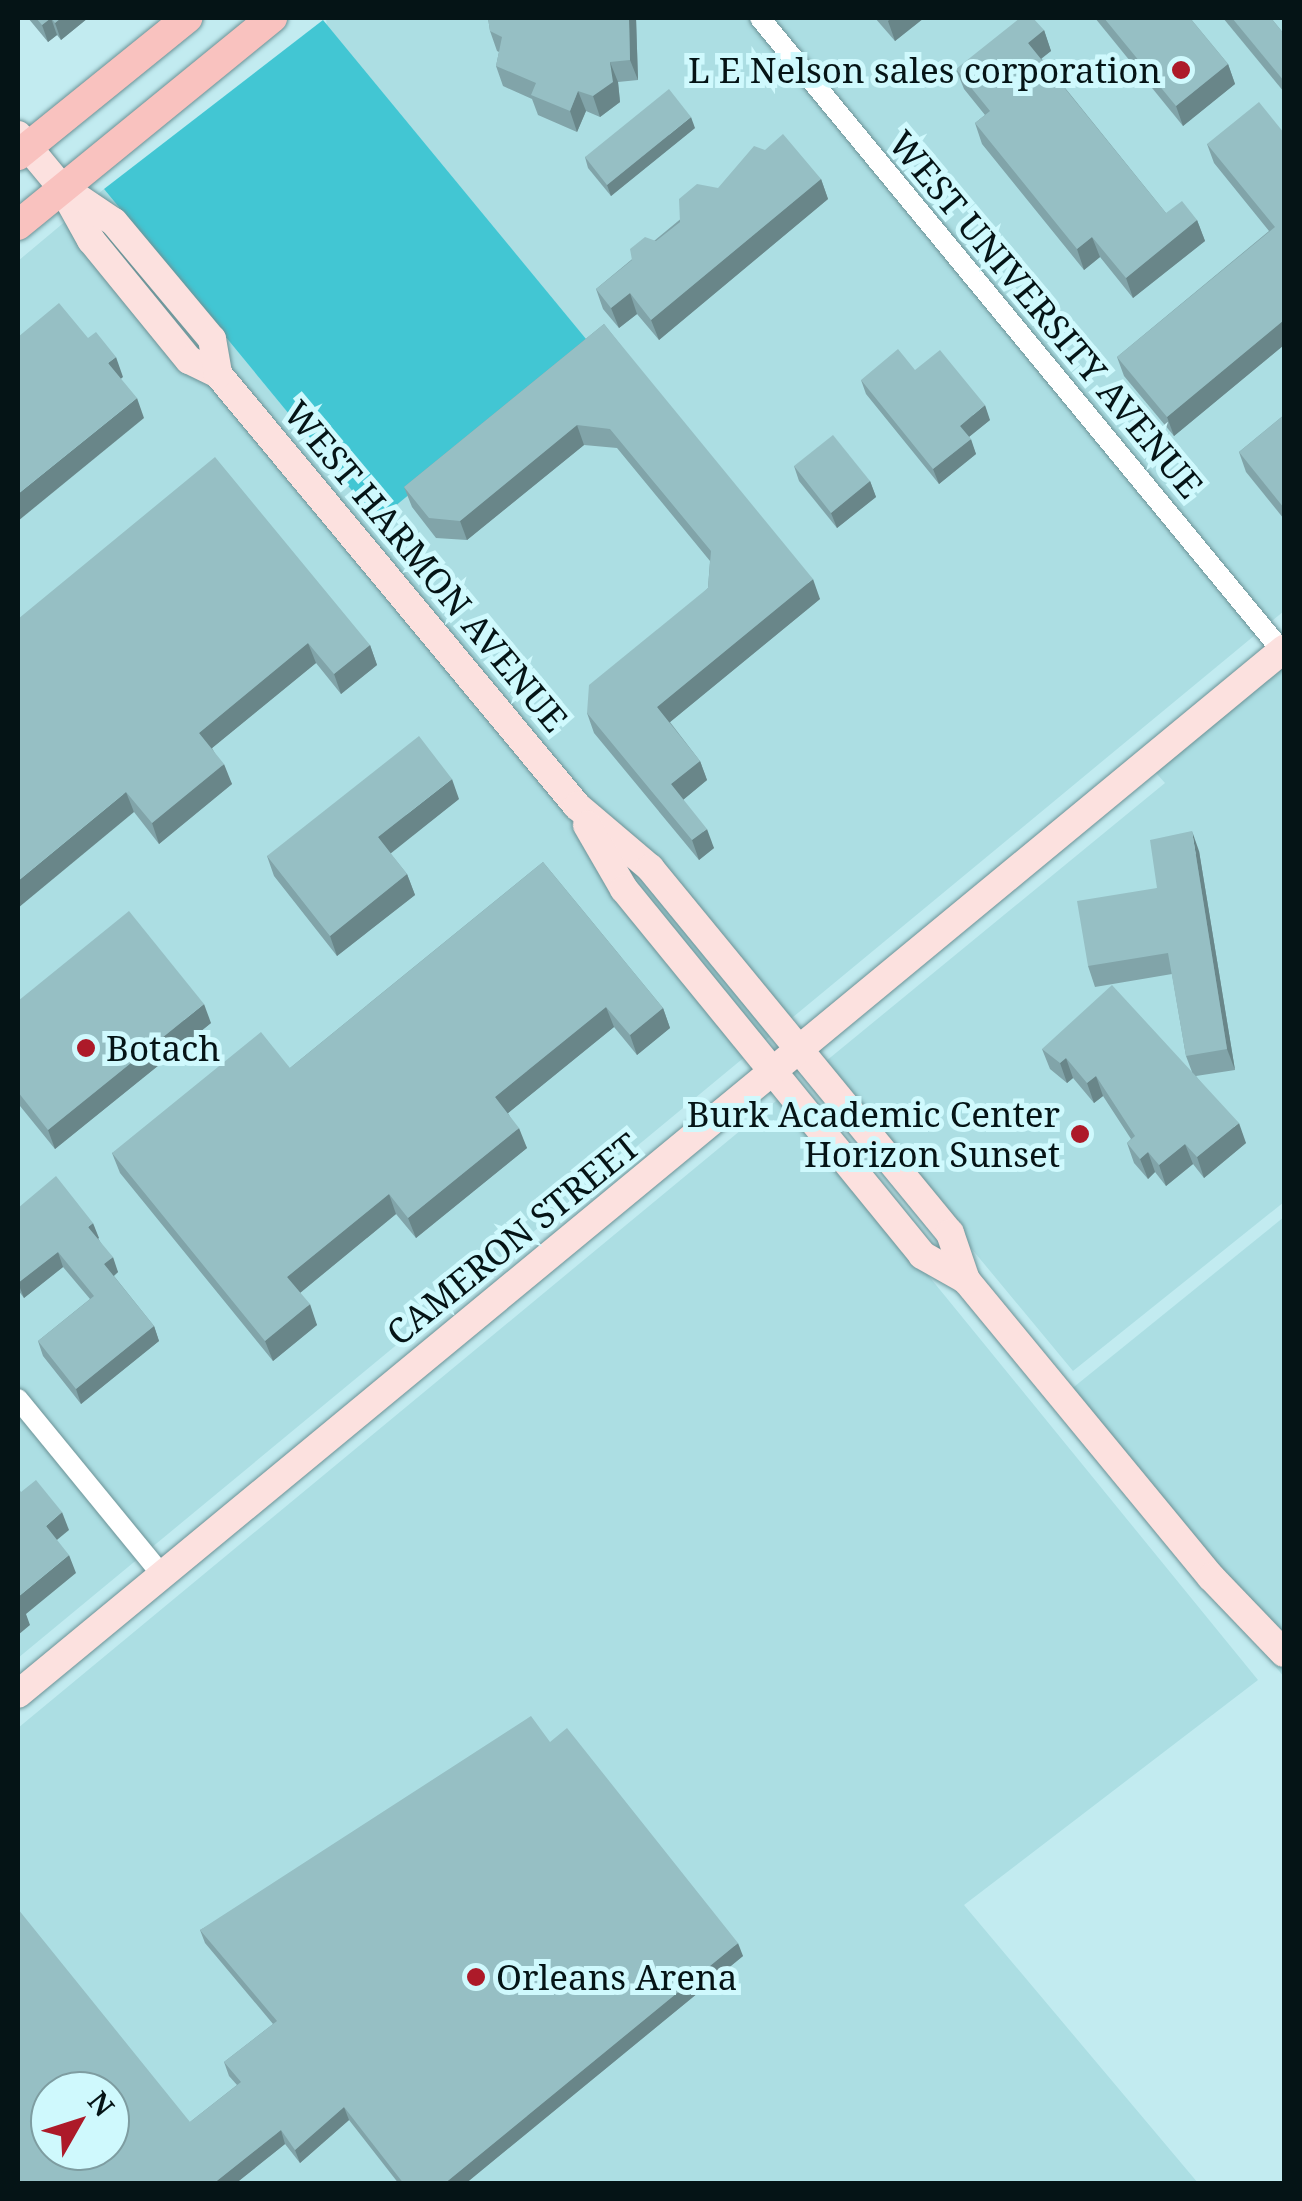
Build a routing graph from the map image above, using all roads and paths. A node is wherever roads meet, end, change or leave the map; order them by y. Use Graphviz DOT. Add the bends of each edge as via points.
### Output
graph roads {
  1 [pos="187,18"];
  2 [pos="272,18"];
  3 [pos="760,18"];
  4 [pos="21,145"];
  5 [pos="62,188"];
  6 [pos="18,225"];
  7 [pos="1283,650"];
  8 [pos="577,806"];
  9 [pos="798,1048"];
  10 [pos="774,1073"];
  11 [pos="966,1280"];
  12 [pos="18,1399"];
  13 [pos="162,1575"];
  14 [pos="1284,1652"];
  15 [pos="18,1694"];
  1 -- 4 [label="main road"];
  2 -- 5 [label="main road"];
  3 -- 7 [label="street, WEST UNIVERSITY AVENUE"];
  4 -- 5 [label="main road, WEST HARMON AVENUE"];
  5 -- 6 [label="main road"];
  5 -- 8 [label="main road, WEST HARMON AVENUE" via="91,240 188,360 218,374"];
  7 -- 9 [label="main road, CAMERON STREET"];
  8 -- 9 [label="main road, WEST HARMON AVENUE" via="650,868"];
  8 -- 10 [label="main road, WEST HARMON AVENUE" via="624,889"];
  9 -- 10 [label="main road, CAMERON STREET"];
  9 -- 11 [label="main road, WEST HARMON AVENUE" via="950,1234"];
  10 -- 11 [label="main road, WEST HARMON AVENUE" via="922,1255"];
  10 -- 13 [label="main road, CAMERON STREET"];
  11 -- 14 [label="main road, WEST HARMON AVENUE" via="1210,1577"];
  12 -- 13 [label="street"];
  13 -- 15 [label="main road, CAMERON STREET"];
}
